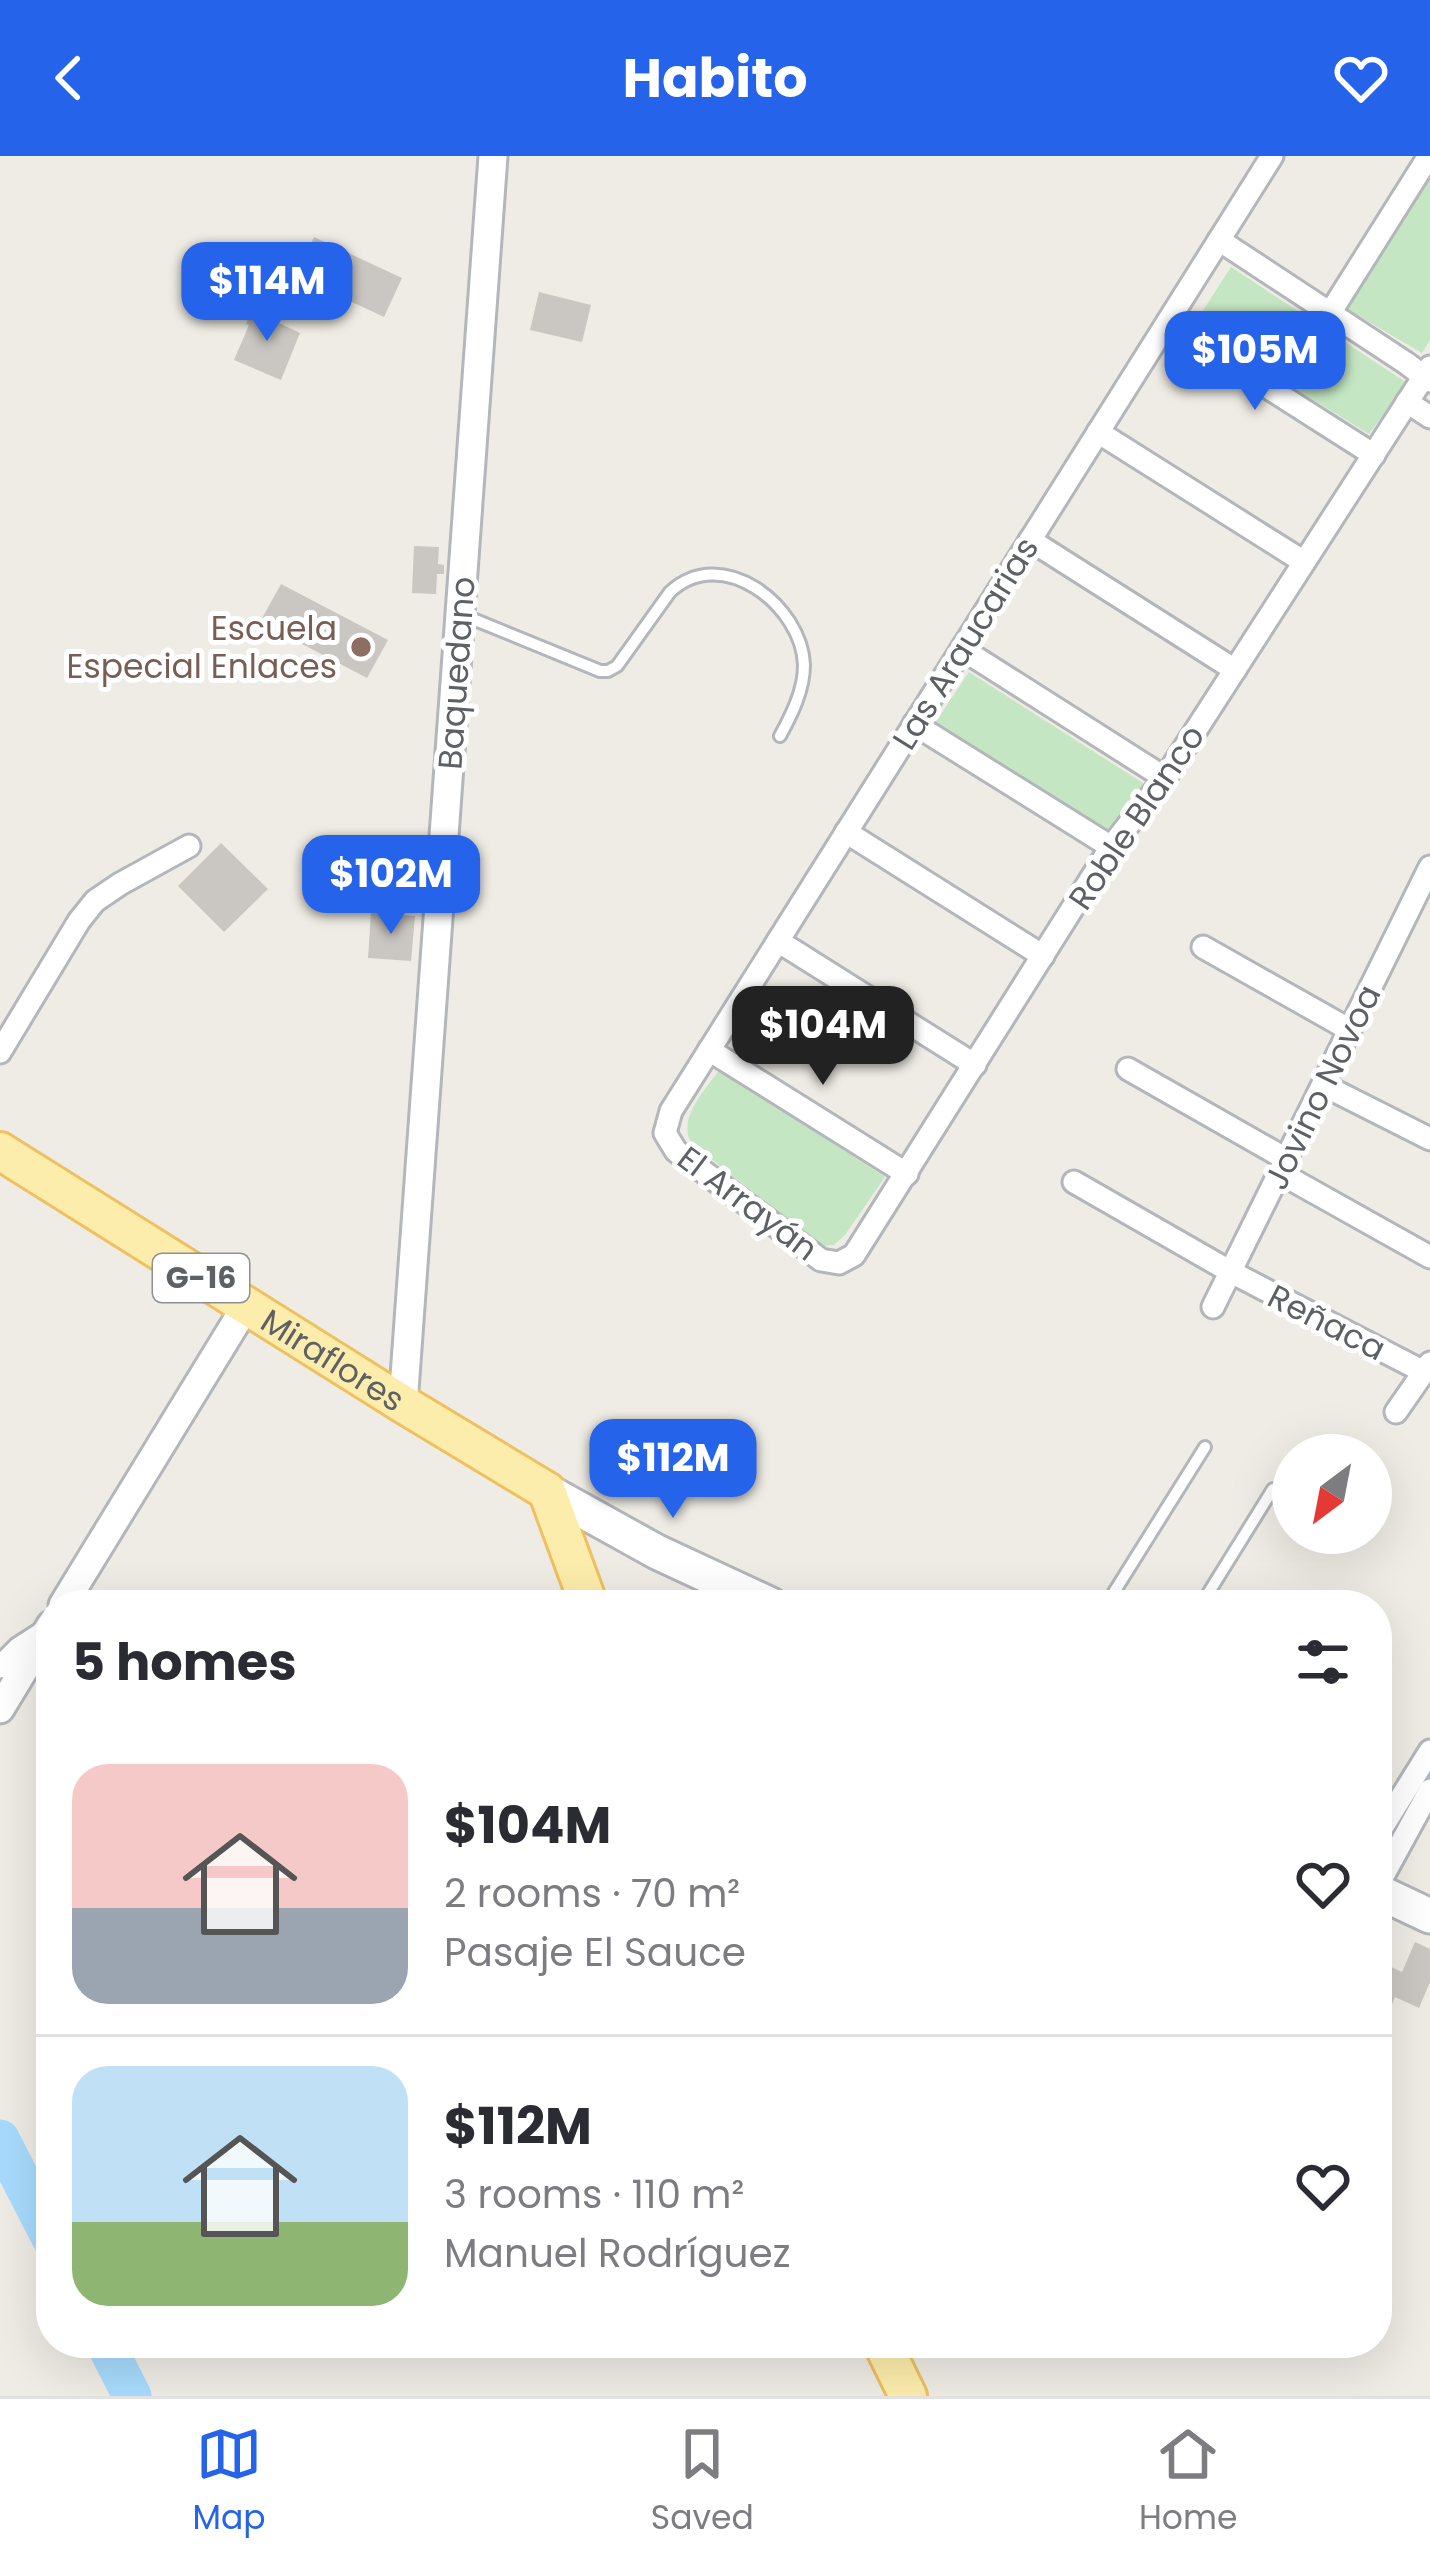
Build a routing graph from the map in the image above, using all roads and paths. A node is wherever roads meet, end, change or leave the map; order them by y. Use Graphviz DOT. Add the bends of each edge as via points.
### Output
graph roads {
  1 [pos="494,156"];
  2 [pos="1272,156"];
  3 [pos="1429,156"];
  4 [pos="1219,240"];
  5 [pos="1330,313"];
  6 [pos="1167,323"];
  7 [pos="1428,375"];
  8 [pos="1408,402"];
  9 [pos="1430,417"];
  10 [pos="1098,432"];
  11 [pos="1374,454"];
  12 [pos="1030,540"];
  13 [pos="1304,562"];
  14 [pos="460,614"];
  15 [pos="962,649"];
  16 [pos="1235,670"];
  17 [pos="914,724"];
  18 [pos="780,736"];
  19 [pos="1165,778"];
  20 [pos="847,832"];
  21 [pos="189,846"];
  22 [pos="1112,848"];
  23 [pos="1430,868"];
  24 [pos="778,941"];
  25 [pos="1203,946"];
  26 [pos="1043,956"];
  27 [pos="1350,1030"];
  28 [pos="710,1049"];
  29 [pos="0,1052"];
  30 [pos="975,1065"];
  31 [pos="1128,1069"];
  32 [pos="1323,1085"];
  33 [pos="1427,1130"];
  34 [pos="665,1133"];
  35 [pos="0,1151"];
  36 [pos="1283,1166"];
  37 [pos="907,1174"];
  38 [pos="1074,1182"];
  39 [pos="1430,1257"];
  40 [pos="839,1262"];
  41 [pos="1231,1272"];
  42 [pos="246,1306"];
  43 [pos="1213,1307"];
  44 [pos="1427,1367"];
  45 [pos="403,1404"];
  46 [pos="1396,1412"];
  47 [pos="1205,1447"];
  48 [pos="547,1491"];
  49 [pos="1272,1491"];
  50 [pos="76,1590"];
  51 [pos="583,1590"];
  52 [pos="739,1590"];
  53 [pos="1115,1590"];
  54 [pos="1210,1590"];
  55 [pos="36,1637"];
  56 [pos="36,1649"];
  57 [pos="0,1667"];
  58 [pos="0,1709"];
  59 [pos="1430,1751"];
  60 [pos="1430,1790"];
  61 [pos="1392,1812"];
  62 [pos="1392,1860"];
  63 [pos="1392,1896"];
  64 [pos="1430,1916"];
  65 [pos="889,2358"];
  66 [pos="908,2396"];
  1 -- 14 [label="street, Baquedano"];
  2 -- 4 [label="street, Las Araucarias"];
  3 -- 5 [label="street"];
  4 -- 5 [label="street"];
  4 -- 6 [label="street, Las Araucarias"];
  5 -- 7 [label="street"];
  6 -- 10 [label="street, Las Araucarias"];
  6 -- 11 [label="street"];
  7 -- 8 [label="street, Roble Blanco"];
  8 -- 9 [label="street"];
  8 -- 11 [label="street, Roble Blanco"];
  10 -- 12 [label="street, Las Araucarias"];
  10 -- 13 [label="street"];
  11 -- 13 [label="street, Roble Blanco"];
  12 -- 15 [label="street, Las Araucarias"];
  12 -- 16 [label="street"];
  13 -- 16 [label="street, Roble Blanco"];
  14 -- 18 [label="lane" via="608,671 679,583 701,573 740,578 787,619 802,652 800,691"];
  14 -- 45 [label="street, Baquedano"];
  15 -- 17 [label="street, Las Araucarias"];
  15 -- 19 [label="street"];
  16 -- 19 [label="street, Roble Blanco"];
  17 -- 20 [label="street, Las Araucarias"];
  17 -- 22 [label="street"];
  19 -- 22 [label="street, Roble Blanco"];
  20 -- 24 [label="street, Las Araucarias"];
  20 -- 26 [label="street"];
  21 -- 29 [label="street" via="95,901"];
  22 -- 26 [label="street, Roble Blanco"];
  23 -- 27 [label="street, Jovino Novoa"];
  24 -- 28 [label="street, Las Araucarias"];
  24 -- 30 [label="street"];
  25 -- 27 [label="street"];
  26 -- 30 [label="street, Roble Blanco"];
  27 -- 32 [label="street, Jovino Novoa"];
  28 -- 34 [label="street, Las Araucarias"];
  28 -- 37 [label="street"];
  30 -- 37 [label="street, Roble Blanco"];
  31 -- 36 [label="street"];
  32 -- 33 [label="street"];
  32 -- 36 [label="street, Jovino Novoa"];
  34 -- 40 [label="street, El Arrayán" via="676,1151 813,1255"];
  35 -- 42 [label="main road, Miraflores / G-16"];
  36 -- 39 [label="street"];
  36 -- 41 [label="street, Jovino Novoa"];
  37 -- 40 [label="street, Roble Blanco" via="860,1248"];
  38 -- 41 [label="street, Reñaca"];
  41 -- 43 [label="street, Jovino Novoa"];
  41 -- 44 [label="street, Reñaca"];
  42 -- 45 [label="main road, Miraflores / G-16"];
  42 -- 50 [label="street"];
  44 -- 46 [label="street"];
  45 -- 48 [label="main road, Miraflores / G-16"];
  47 -- 53 [label="lane"];
  48 -- 51 [label="main road"];
  48 -- 52 [label="main road"];
  49 -- 54 [label="lane"];
  55 -- 57 [label="street"];
  56 -- 58 [label="street"];
  59 -- 61 [label="street"];
  60 -- 62 [label="street"];
  63 -- 64 [label="main road"];
  65 -- 66 [label="main road"];
}
